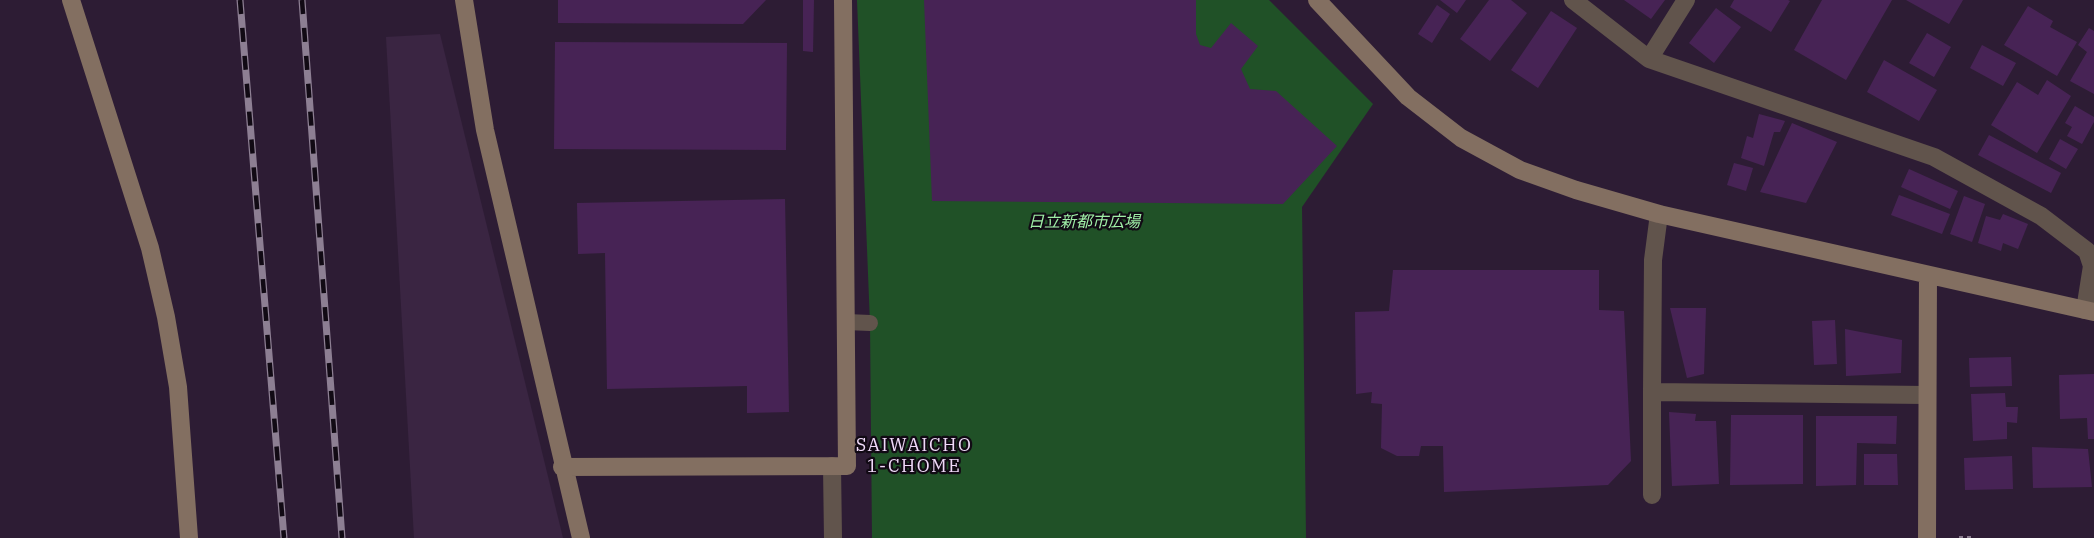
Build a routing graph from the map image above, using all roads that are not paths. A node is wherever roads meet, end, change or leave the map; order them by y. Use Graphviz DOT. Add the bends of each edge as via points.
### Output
graph roads {
  1 [pos="71,0"];
  2 [pos="464,0"];
  3 [pos="843,0"];
  4 [pos="1317,0"];
  5 [pos="1573,0"];
  6 [pos="1686,0"];
  7 [pos="1649,59"];
  8 [pos="1659,214"];
  9 [pos="1928,275"];
  10 [pos="2089,311"];
  11 [pos="846,322"];
  12 [pos="870,323"];
  13 [pos="1652,392"];
  14 [pos="1926,395"];
  15 [pos="832,466"];
  16 [pos="562,467"];
  17 [pos="1652,495"];
  18 [pos="189,538"];
  19 [pos="581,538"];
  20 [pos="833,538"];
  21 [pos="1927,538"];
  1 -- 18 [label="street" via="150,248 166,317 178,387"];
  2 -- 16 [label="street" via="484,130"];
  3 -- 11 [label="street"];
  4 -- 8 [label="street" via="1408,97 1461,138 1520,170"];
  5 -- 7 [label="street"];
  6 -- 7 [label="street"];
  7 -- 10 [label="street" via="1934,157 2041,216 2087,251 2092,266"];
  8 -- 9 [label="street"];
  8 -- 13 [label="street" via="1653,260"];
  9 -- 10 [label="street"];
  9 -- 14 [label="street"];
  11 -- 12 [label="lane"];
  11 -- 15 [label="street" via="847,466"];
  13 -- 14 [label="street"];
  13 -- 17 [label="street"];
  14 -- 21 [label="street"];
  15 -- 16 [label="street"];
  15 -- 20 [label="street"];
  16 -- 19 [label="street"];
}
